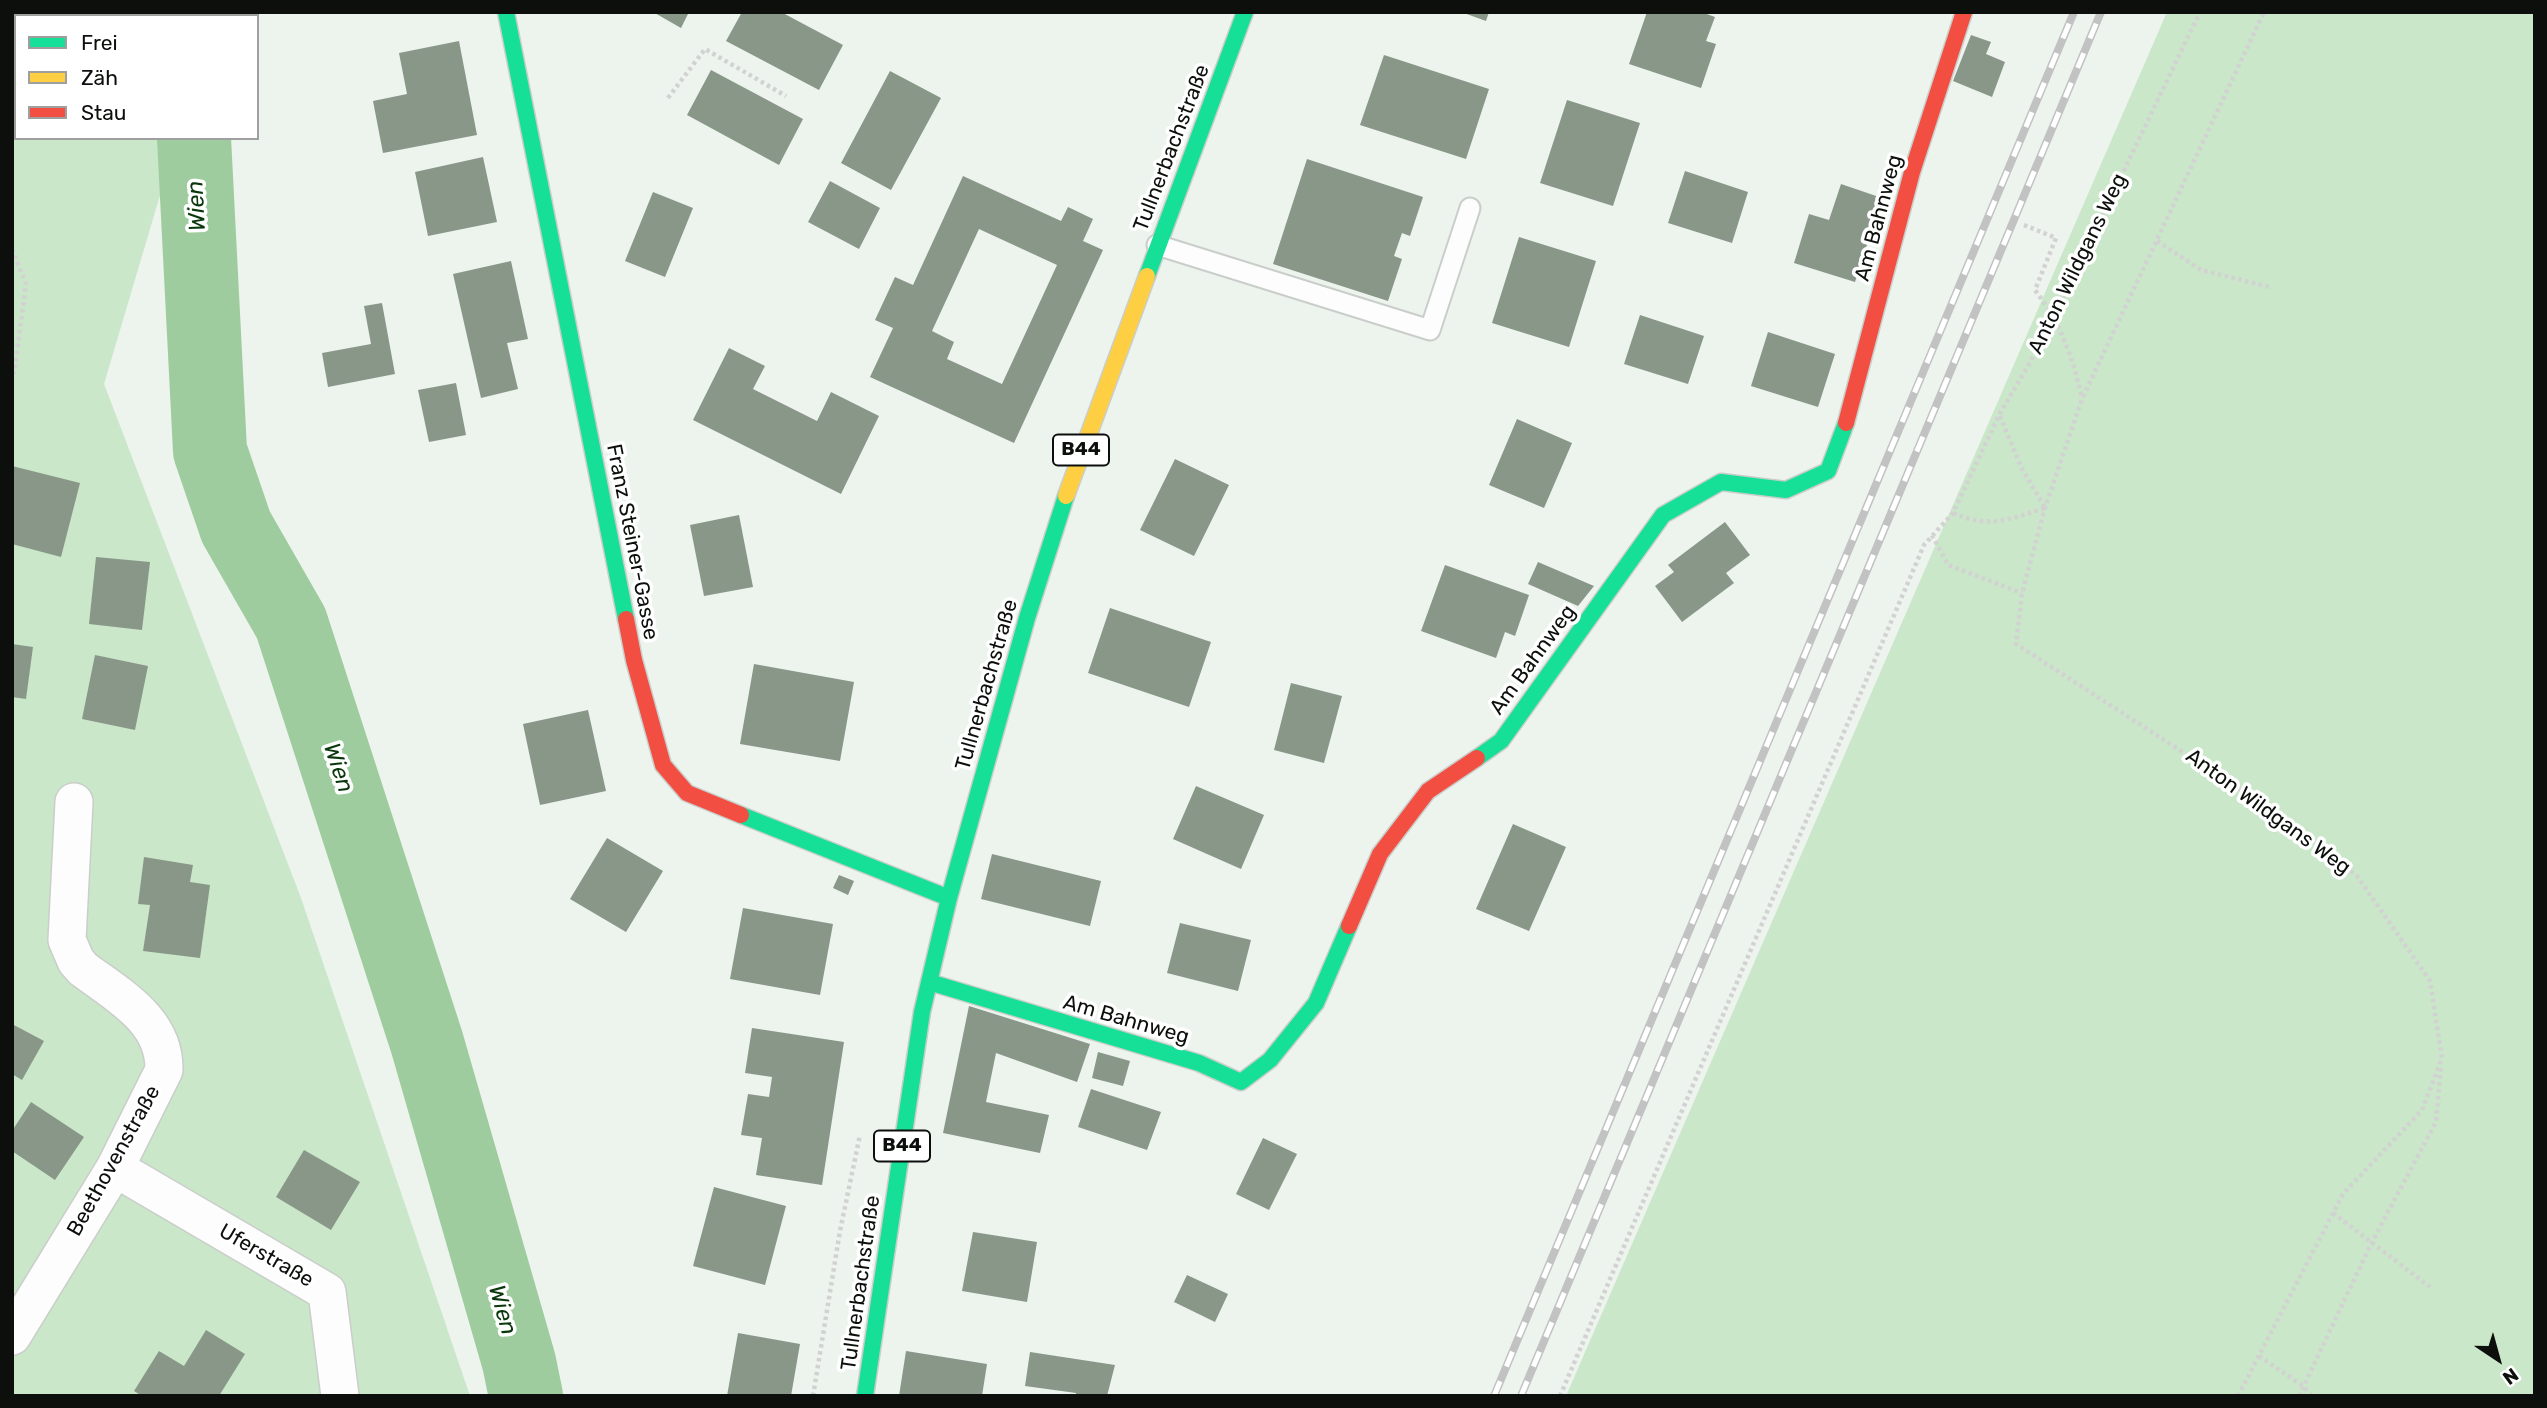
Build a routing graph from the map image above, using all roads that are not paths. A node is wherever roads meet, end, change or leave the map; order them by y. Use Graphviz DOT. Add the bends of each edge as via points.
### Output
graph roads {
  1 [pos="506,12"];
  2 [pos="1245,12"];
  3 [pos="1964,12"];
  4 [pos="1470,208"];
  5 [pos="1157,245"];
  6 [pos="74,802"];
  7 [pos="949,898"];
  8 [pos="929,982"];
  9 [pos="115,1168"];
  10 [pos="12,1336"];
  11 [pos="340,1396"];
  12 [pos="865,1396"];
  1 -- 7 [label="street, Franz Steiner-Gasse" via="634,660 663,765 687,793"];
  2 -- 5 [label="street, Tullnerbachstraße / B44"];
  3 -- 8 [label="street, Am Bahnweg" via="1912,172 1847,420 1828,471 1786,490 1721,482 1663,515 1501,741 1428,791 1380,854 1316,1003 1270,1060 1241,1082 1199,1063"];
  4 -- 5 [label="lane" via="1430,330"];
  5 -- 7 [label="street, Tullnerbachstraße / B44" via="1078,460 1027,618"];
  6 -- 9 [label="street, Beethovenstraße" via="70,950 83,969 140,1012 160,1040 164,1055 164,1070"];
  7 -- 8 [label="street, Tullnerbachstraße / B44"];
  8 -- 12 [label="street, Tullnerbachstraße / B44"];
  9 -- 10 [label="street, Beethovenstraße"];
  9 -- 11 [label="street, Uferstraße" via="327,1292"];
}
